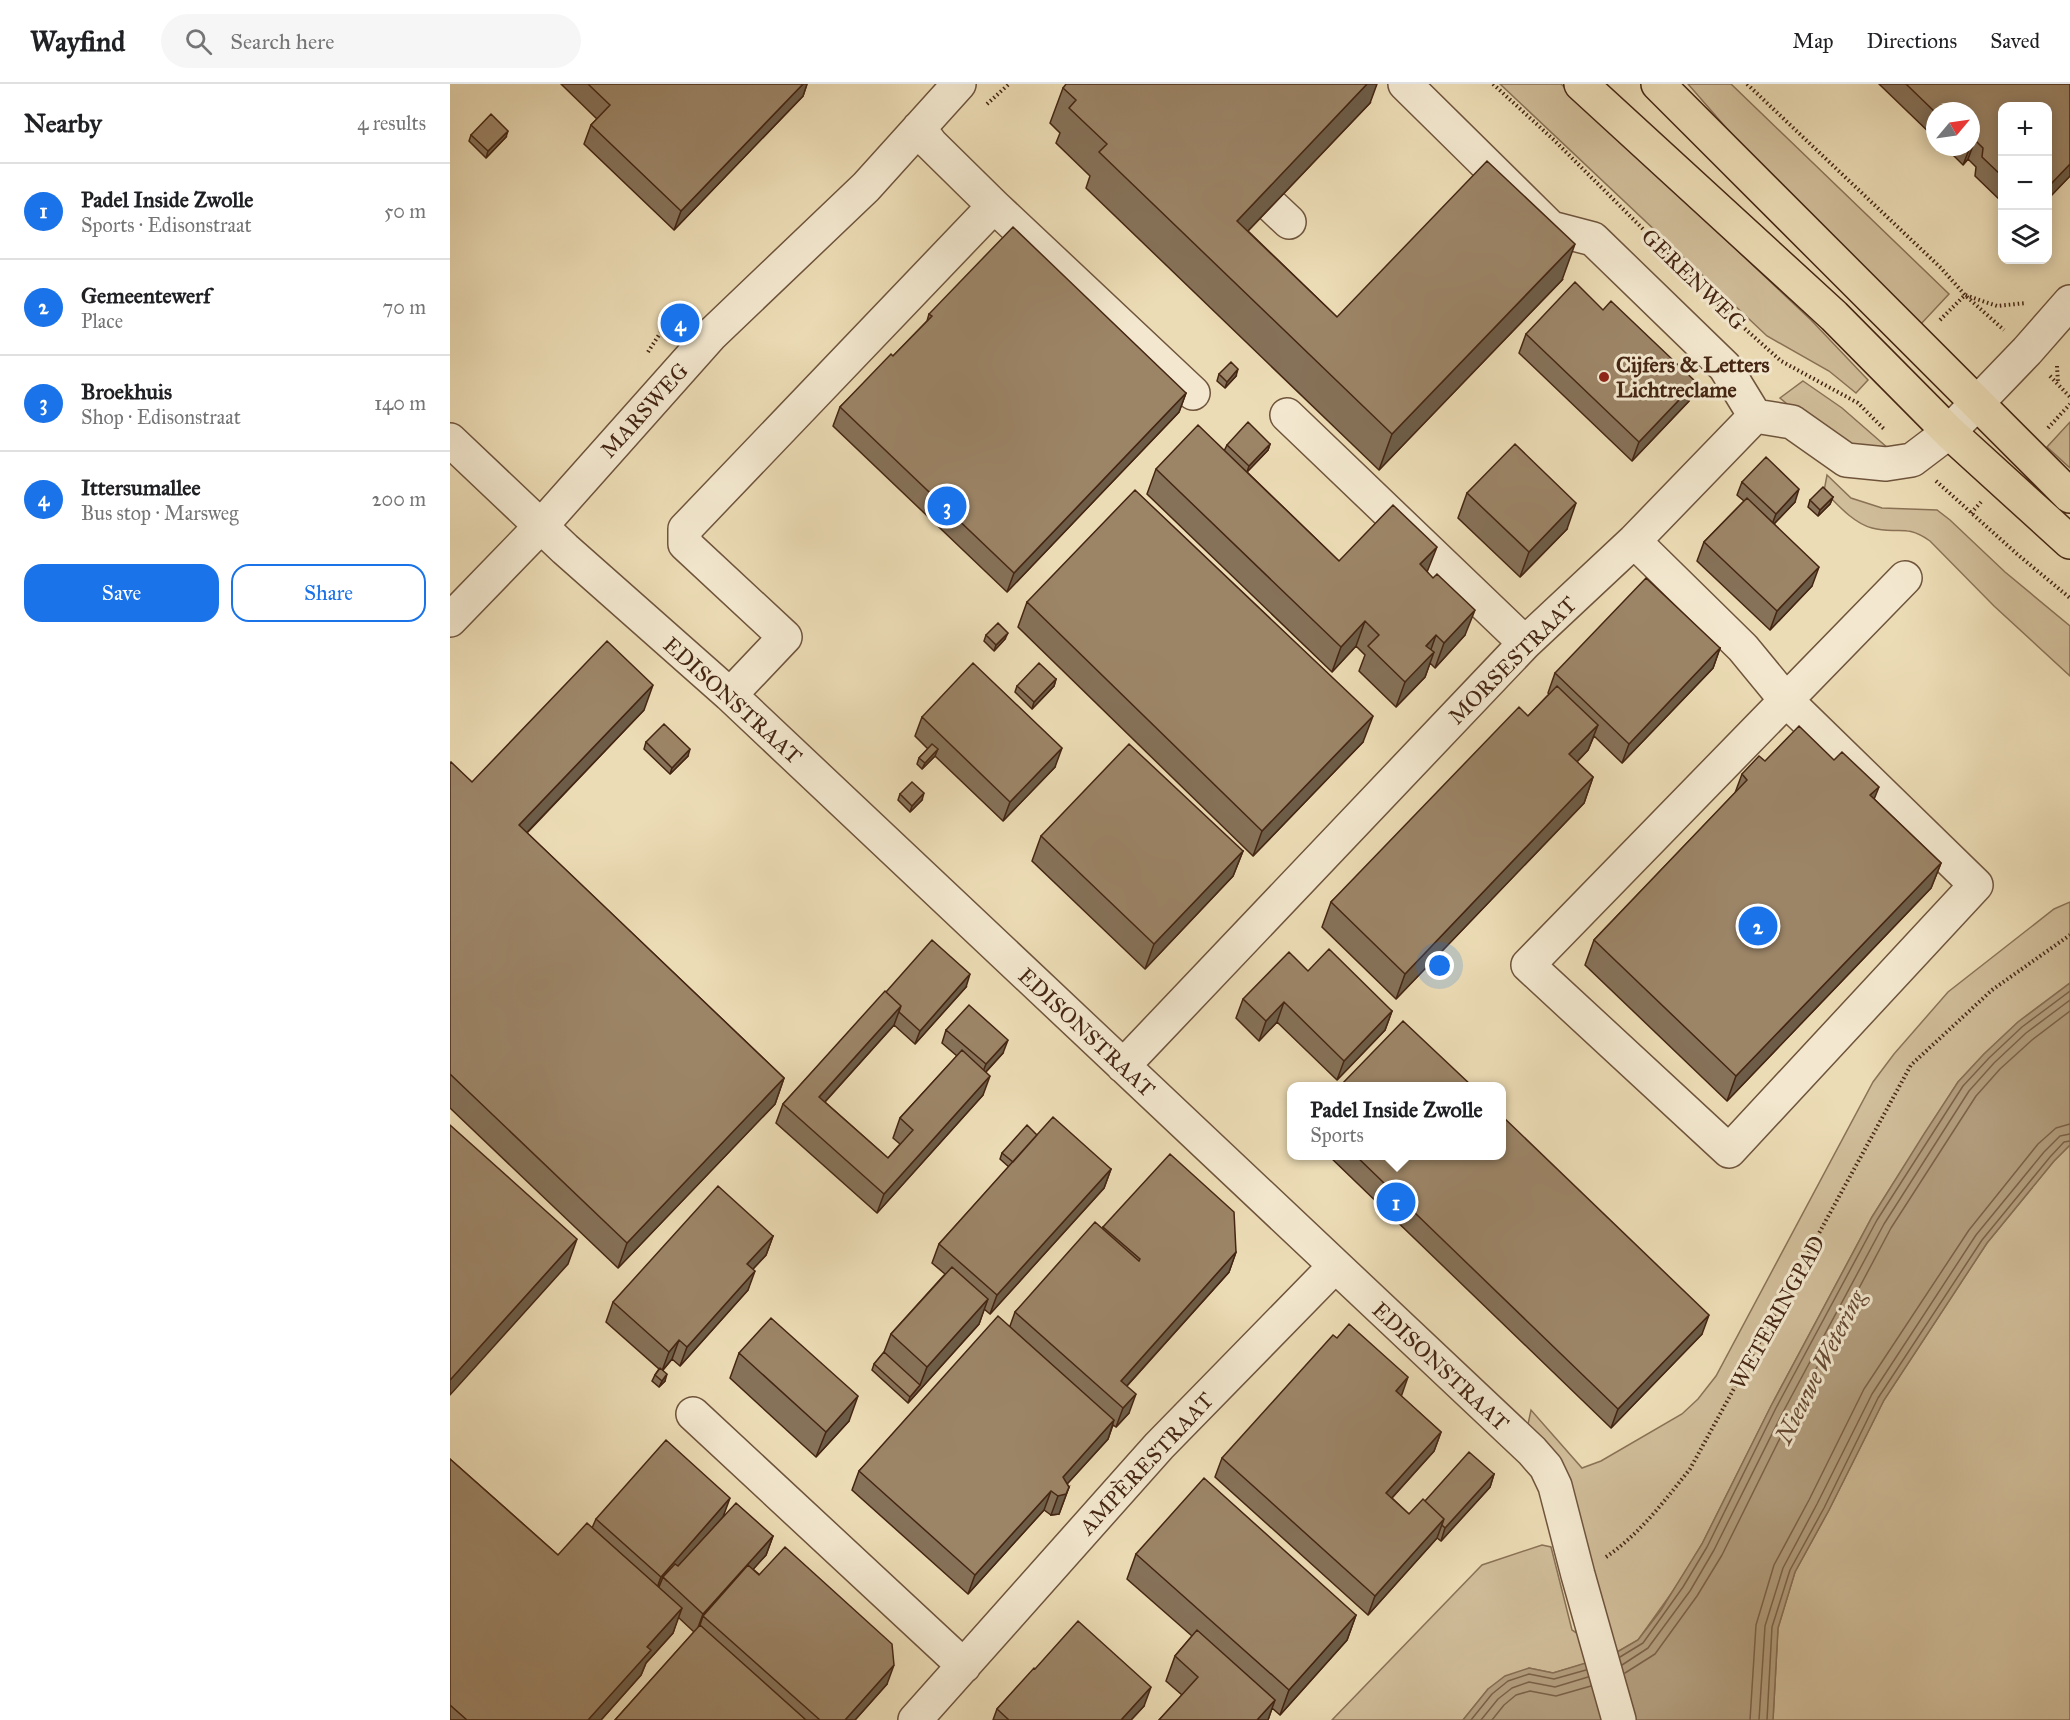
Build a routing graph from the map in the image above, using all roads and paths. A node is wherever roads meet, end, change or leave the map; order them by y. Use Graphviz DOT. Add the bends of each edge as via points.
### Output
graph roads {
  1 [pos="946,84"];
  2 [pos="959,84"];
  3 [pos="1405,84"];
  4 [pos="1493,84"];
  5 [pos="1581,84"];
  6 [pos="1658,84"];
  7 [pos="1747,84"];
  8 [pos="919,128"];
  9 [pos="994,206"];
  10 [pos="1965,295"];
  11 [pos="2033,302"];
  12 [pos="2070,302"];
  13 [pos="2027,351"];
  14 [pos="1192,393"];
  15 [pos="2070,397"];
  16 [pos="1978,403"];
  17 [pos="1287,415"];
  18 [pos="1755,416"];
  19 [pos="1949,432"];
  20 [pos="450,440"];
  21 [pos="1912,460"];
  22 [pos="2070,496"];
  23 [pos="541,526"];
  24 [pos="1634,541"];
  25 [pos="2070,542"];
  26 [pos="1905,578"];
  27 [pos="2070,598"];
  28 [pos="450,620"];
  29 [pos="1525,643"];
  30 [pos="730,695"];
  31 [pos="1785,699"];
  32 [pos="2070,935"];
  33 [pos="1124,1066"];
  34 [pos="1335,1266"];
  35 [pos="693,1414"];
  36 [pos="1578,1575"];
  37 [pos="964,1666"];
  38 [pos="915,1720"];
  39 [pos="1619,1720"];
  1 -- 8 [label="street, MARSWEG"];
  2 -- 8 [label="street, MARSWEG"];
  3 -- 18 [label="street" via="1551,228 1593,239 1725,367"];
  4 -- 21 [label="path, GERENWEG" via="1780,362 1858,403"];
  5 -- 19 [label="main road" via="1834,316"];
  6 -- 16 [label="main road"];
  7 -- 10 [label="path"];
  8 -- 9 [label="street"];
  8 -- 23 [label="street, MARSWEG" via="866,187 711,335"];
  9 -- 14 [label="street"];
  9 -- 30 [label="street" via="686,529 685,544 785,637"];
  10 -- 11 [label="path" via="1997,306"];
  10 -- 13 [label="path"];
  12 -- 13 [label="street"];
  13 -- 15 [label="path"];
  13 -- 16 [label="street"];
  16 -- 19 [label="street"];
  16 -- 22 [label="main road"];
  17 -- 29 [label="street"];
  18 -- 21 [label="street" via="1792,422 1846,460 1886,464"];
  18 -- 24 [label="street, MORSESTRAAT"];
  19 -- 21 [label="street"];
  19 -- 25 [label="main road"];
  20 -- 23 [label="street, EDISONSTRAAT"];
  21 -- 27 [label="path, GERENWEG"];
  23 -- 28 [label="street, MARSWEG"];
  23 -- 30 [label="street, EDISONSTRAAT"];
  24 -- 29 [label="street, MORSESTRAAT"];
  24 -- 31 [label="street" via="1743,648"];
  26 -- 31 [label="street"];
  29 -- 33 [label="street, MORSESTRAAT"];
  30 -- 33 [label="street, EDISONSTRAAT"];
  31 -- 31 [label="street" via="1976,885 1729,1151 1528,965"];
  32 -- 36 [label="path, WETERINGPAD" via="1992,990 1911,1065 1690,1469 1617,1550"];
  33 -- 34 [label="street, EDISONSTRAAT"];
  34 -- 36 [label="street, EDISONSTRAAT" via="1546,1467 1555,1486"];
  34 -- 37 [label="street, AMPÈRESTRAAT" via="1159,1446"];
  35 -- 37 [label="street"];
  36 -- 39 [label="street"];
  37 -- 38 [label="street, AMPÈRESTRAAT"];
}
